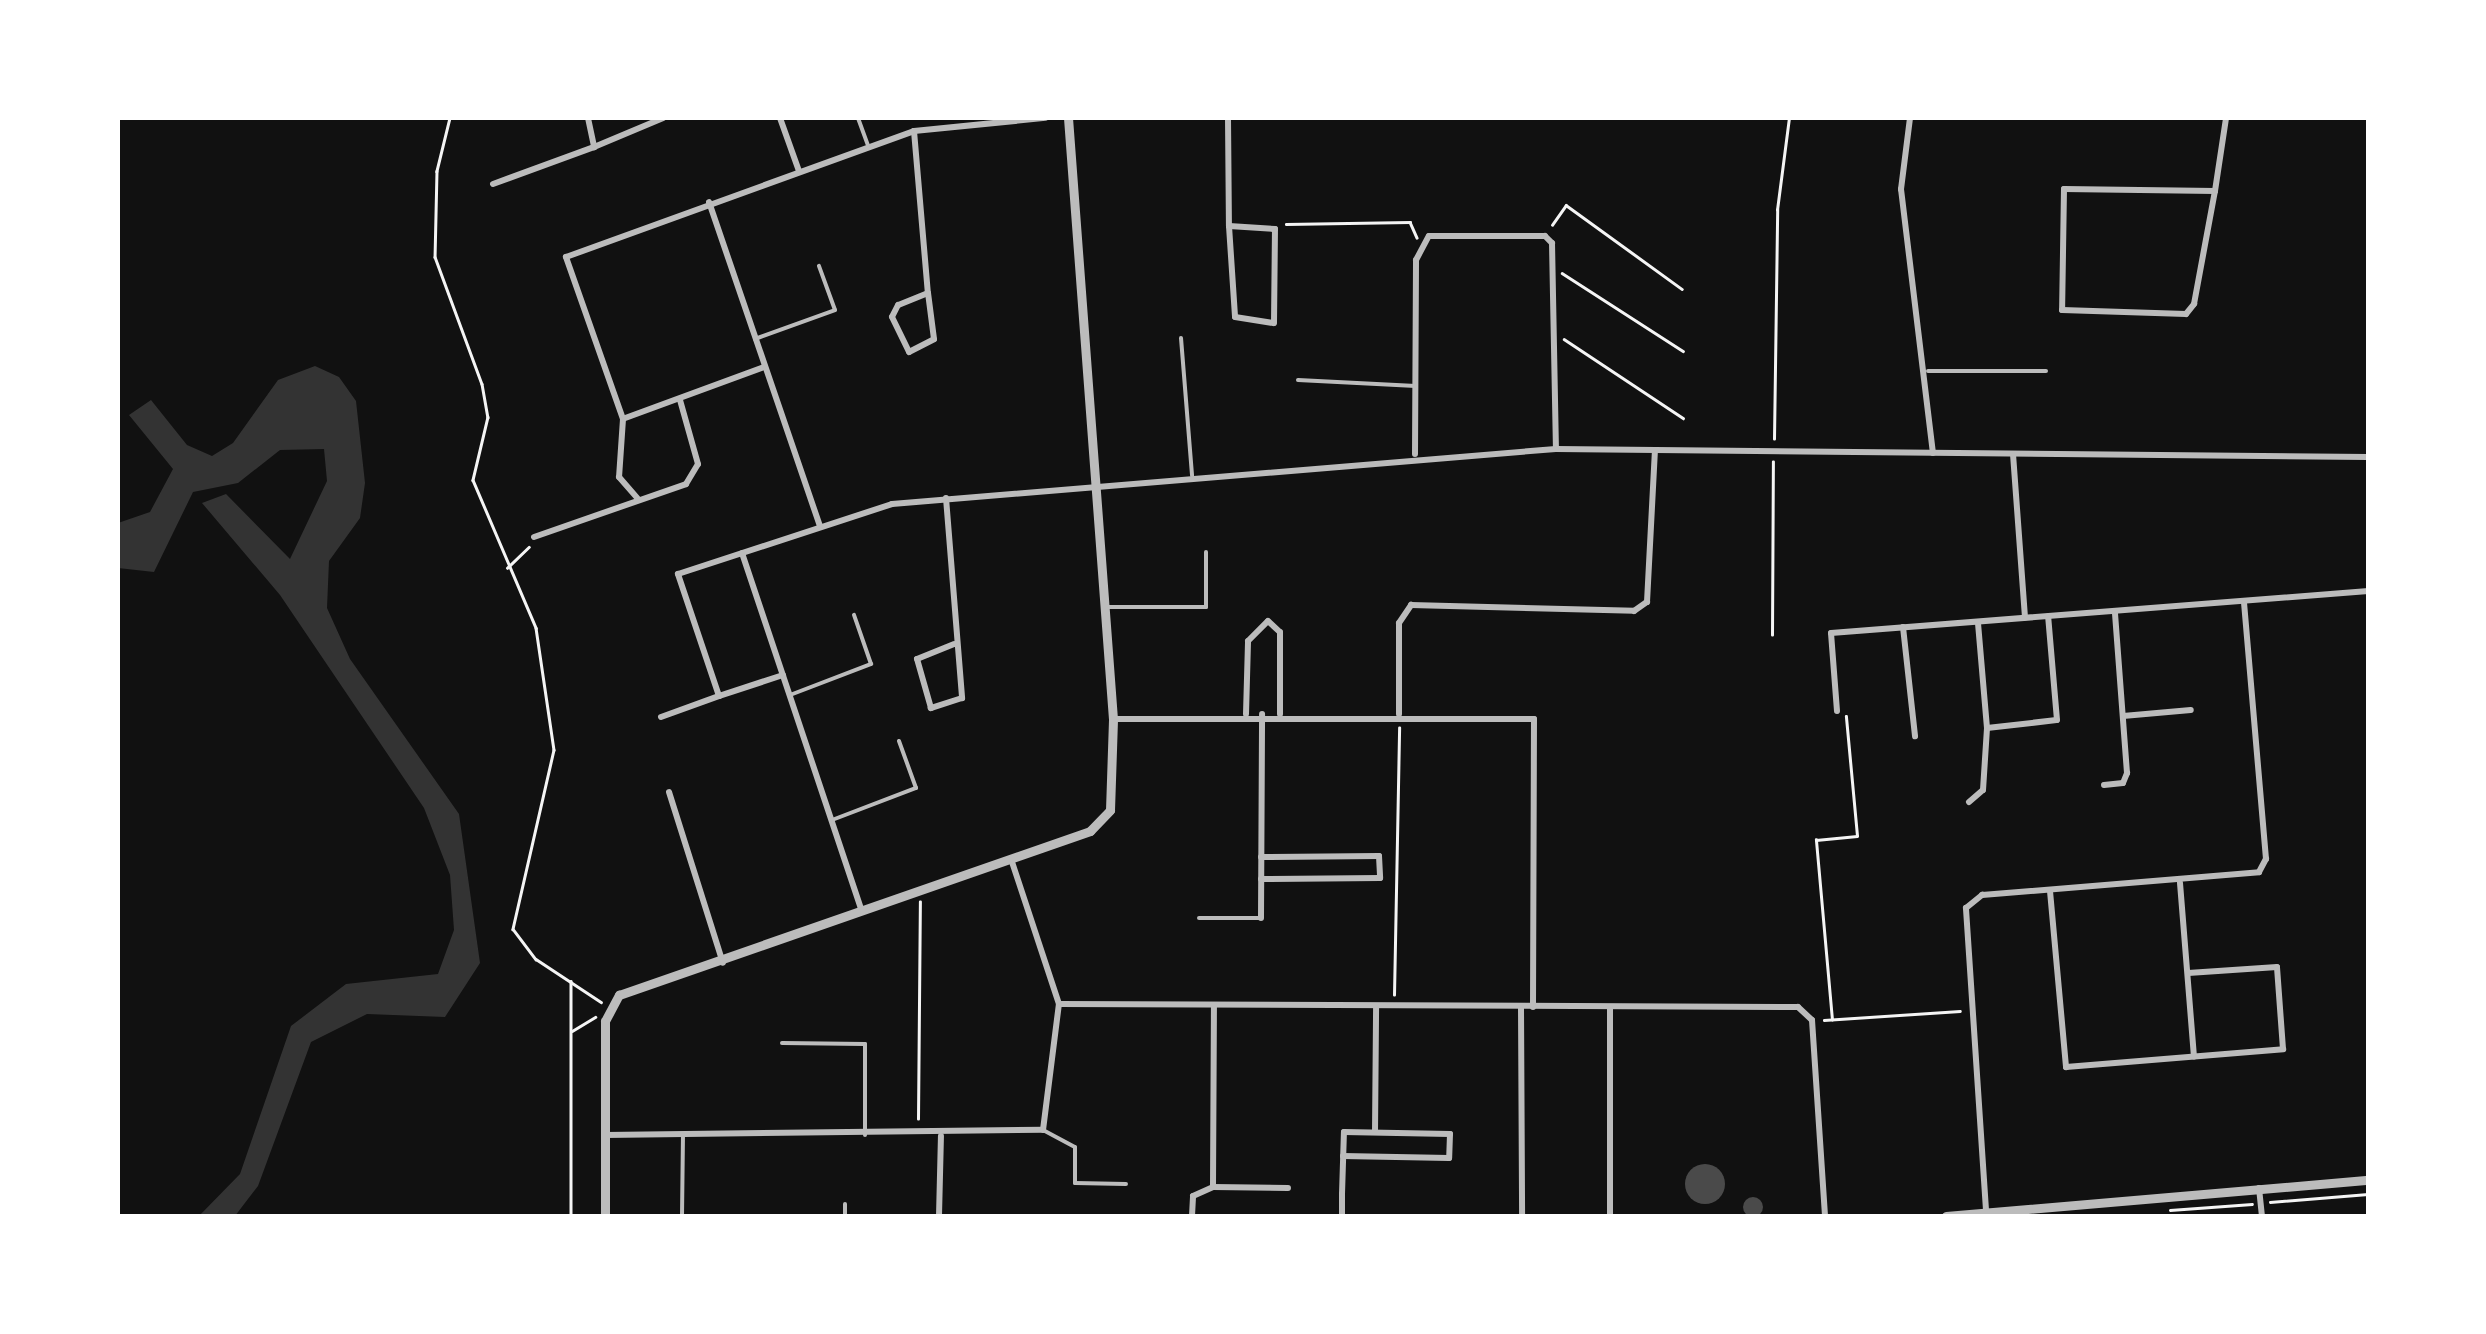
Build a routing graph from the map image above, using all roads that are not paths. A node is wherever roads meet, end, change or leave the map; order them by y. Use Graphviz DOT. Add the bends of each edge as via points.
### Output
graph roads {
  1 [pos="588,118"];
  2 [pos="663,118"];
  3 [pos="780,118"];
  4 [pos="858,118"];
  5 [pos="1045,118"];
  6 [pos="1068,118"];
  7 [pos="1228,118"];
  8 [pos="1910,118"];
  9 [pos="2226,118"];
  10 [pos="914,131"];
  11 [pos="869,147"];
  12 [pos="594,148"];
  13 [pos="799,171"];
  14 [pos="493,184"];
  15 [pos="2214,191"];
  16 [pos="709,202"];
  17 [pos="1229,226"];
  18 [pos="820,266"];
  19 [pos="928,293"];
  20 [pos="1181,338"];
  21 [pos="755,339"];
  22 [pos="764,367"];
  23 [pos="1928,371"];
  24 [pos="2046,371"];
  25 [pos="1298,380"];
  26 [pos="1416,386"];
  27 [pos="680,400"];
  28 [pos="623,419"];
  29 [pos="1556,449"];
  30 [pos="1655,450"];
  31 [pos="1932,452"];
  32 [pos="1416,454"];
  33 [pos="2013,454"];
  34 [pos="2368,457"];
  35 [pos="1192,476"];
  36 [pos="1096,485"];
  37 [pos="946,498"];
  38 [pos="640,499"];
  39 [pos="820,527"];
  40 [pos="534,536"];
  41 [pos="742,552"];
  42 [pos="1206,552"];
  43 [pos="2368,591"];
  44 [pos="2244,601"];
  45 [pos="1105,607"];
  46 [pos="2114,612"];
  47 [pos="854,614"];
  48 [pos="2048,616"];
  49 [pos="2024,618"];
  50 [pos="1978,622"];
  51 [pos="1903,628"];
  52 [pos="954,644"];
  53 [pos="783,675"];
  54 [pos="790,695"];
  55 [pos="720,696"];
  56 [pos="2191,710"];
  57 [pos="1838,712"];
  58 [pos="1246,714"];
  59 [pos="1262,714"];
  60 [pos="1280,714"];
  61 [pos="1399,714"];
  62 [pos="2122,716"];
  63 [pos="661,718"];
  64 [pos="1113,718"];
  65 [pos="1987,728"];
  66 [pos="1915,736"];
  67 [pos="899,741"];
  68 [pos="2104,785"];
  69 [pos="669,792"];
  70 [pos="1969,802"];
  71 [pos="832,820"];
  72 [pos="1260,857"];
  73 [pos="1011,859"];
  74 [pos="1261,879"];
  75 [pos="2180,882"];
  76 [pos="2050,891"];
  77 [pos="862,910"];
  78 [pos="1199,918"];
  79 [pos="1261,918"];
  80 [pos="723,962"];
  81 [pos="2188,974"];
  82 [pos="1059,1004"];
  83 [pos="1214,1005"];
  84 [pos="1376,1006"];
  85 [pos="1521,1007"];
  86 [pos="1533,1007"];
  87 [pos="1610,1008"];
  88 [pos="782,1043"];
  89 [pos="2194,1056"];
  90 [pos="1043,1130"];
  91 [pos="1375,1132"];
  92 [pos="604,1135"];
  93 [pos="683,1135"];
  94 [pos="866,1135"];
  95 [pos="941,1136"];
  96 [pos="1343,1156"];
  97 [pos="2368,1180"];
  98 [pos="1126,1184"];
  99 [pos="1212,1187"];
  100 [pos="1288,1188"];
  101 [pos="2259,1188"];
  102 [pos="845,1204"];
  103 [pos="1986,1210"];
  104 [pos="604,1216"];
  105 [pos="682,1216"];
  106 [pos="845,1216"];
  107 [pos="938,1216"];
  108 [pos="1192,1216"];
  109 [pos="1342,1216"];
  110 [pos="1522,1216"];
  111 [pos="1610,1216"];
  112 [pos="1825,1216"];
  113 [pos="1946,1216"];
  114 [pos="2262,1216"];
  1 -- 12 [label="street"];
  2 -- 12 [label="street"];
  3 -- 13 [label="street"];
  4 -- 11 [label="lane"];
  5 -- 10 [label="street"];
  6 -- 36 [label="street"];
  7 -- 17 [label="street"];
  8 -- 23 [label="street" via="1900,188"];
  9 -- 15 [label="street"];
  10 -- 11 [label="street"];
  10 -- 19 [label="street"];
  11 -- 13 [label="street"];
  12 -- 14 [label="street"];
  13 -- 16 [label="street"];
  15 -- 15 [label="street" via="2064,189 2062,310 2186,314"];
  16 -- 21 [label="street"];
  16 -- 28 [label="street" via="576,250 562,264"];
  17 -- 17 [label="street" via="1276,229 1278,321 1242,323"];
  18 -- 21 [label="lane" via="835,310"];
  19 -- 19 [label="street" via="893,310 909,352 934,339"];
  20 -- 35 [label="lane"];
  21 -- 22 [label="street"];
  22 -- 27 [label="street"];
  22 -- 39 [label="street"];
  23 -- 24 [label="lane"];
  23 -- 31 [label="street"];
  25 -- 26 [label="lane"];
  26 -- 29 [label="street" via="1420,242 1545,236 1554,267"];
  26 -- 32 [label="street"];
  27 -- 28 [label="street"];
  27 -- 38 [label="street" via="694,474"];
  28 -- 38 [label="street" via="622,492"];
  29 -- 30 [label="street"];
  29 -- 32 [label="street"];
  30 -- 31 [label="street"];
  30 -- 61 [label="street" via="1647,602 1634,611 1411,605 1399,623"];
  31 -- 33 [label="street"];
  32 -- 35 [label="street"];
  33 -- 34 [label="street"];
  33 -- 49 [label="street"];
  35 -- 36 [label="street"];
  36 -- 37 [label="street"];
  36 -- 45 [label="street"];
  37 -- 39 [label="street"];
  37 -- 52 [label="street"];
  38 -- 40 [label="street"];
  39 -- 41 [label="street"];
  41 -- 53 [label="street"];
  41 -- 55 [label="street" via="678,574"];
  42 -- 45 [label="lane" via="1206,607"];
  43 -- 44 [label="street"];
  44 -- 46 [label="street"];
  44 -- 75 [label="street" via="2266,859 2252,874"];
  45 -- 64 [label="street"];
  46 -- 48 [label="street"];
  46 -- 62 [label="street"];
  47 -- 54 [label="lane" via="871,664"];
  48 -- 49 [label="street"];
  48 -- 65 [label="street" via="2056,720"];
  49 -- 50 [label="street"];
  50 -- 51 [label="street"];
  50 -- 65 [label="street"];
  51 -- 57 [label="street" via="1831,633"];
  51 -- 66 [label="street"];
  52 -- 52 [label="street" via="917,658 931,708 962,698"];
  53 -- 54 [label="street"];
  53 -- 55 [label="street"];
  54 -- 71 [label="street"];
  55 -- 63 [label="street"];
  56 -- 62 [label="street"];
  58 -- 59 [label="street"];
  58 -- 60 [label="street" via="1248,642 1268,621 1280,632"];
  58 -- 64 [label="street"];
  59 -- 60 [label="street"];
  59 -- 72 [label="street"];
  60 -- 61 [label="street"];
  61 -- 86 [label="street" via="1536,723"];
  62 -- 68 [label="street" via="2127,773 2123,783"];
  64 -- 73 [label="street" via="1104,822"];
  65 -- 70 [label="street" via="1982,790"];
  67 -- 71 [label="lane" via="916,788"];
  69 -- 80 [label="street"];
  71 -- 77 [label="street"];
  72 -- 74 [label="street"];
  72 -- 74 [label="street" via="1379,856 1380,878"];
  73 -- 77 [label="street"];
  73 -- 82 [label="street"];
  74 -- 79 [label="street"];
  75 -- 76 [label="street"];
  75 -- 81 [label="street"];
  76 -- 89 [label="street" via="2066,1067"];
  76 -- 103 [label="street" via="1969,902"];
  77 -- 80 [label="street"];
  78 -- 79 [label="lane"];
  80 -- 92 [label="street" via="607,1010"];
  81 -- 89 [label="street"];
  81 -- 89 [label="street" via="2277,967 2283,1049"];
  82 -- 83 [label="street"];
  82 -- 90 [label="street"];
  83 -- 84 [label="street"];
  83 -- 99 [label="street"];
  84 -- 85 [label="street"];
  84 -- 91 [label="street"];
  85 -- 86 [label="street"];
  85 -- 110 [label="street"];
  86 -- 87 [label="street"];
  87 -- 111 [label="street"];
  87 -- 112 [label="street" via="1798,1007 1812,1020"];
  88 -- 94 [label="lane" via="865,1044"];
  90 -- 95 [label="street"];
  90 -- 98 [label="lane" via="1075,1147 1075,1183"];
  91 -- 96 [label="street" via="1344,1132"];
  91 -- 96 [label="street" via="1450,1134 1449,1158"];
  92 -- 93 [label="street"];
  92 -- 104 [label="street"];
  93 -- 94 [label="street"];
  93 -- 105 [label="lane"];
  94 -- 95 [label="street"];
  95 -- 107 [label="street"];
  96 -- 109 [label="street"];
  97 -- 101 [label="street"];
  99 -- 100 [label="street"];
  99 -- 108 [label="street" via="1192,1196"];
  101 -- 103 [label="street"];
  101 -- 114 [label="street"];
  102 -- 106 [label="lane"];
  103 -- 113 [label="street"];
}
